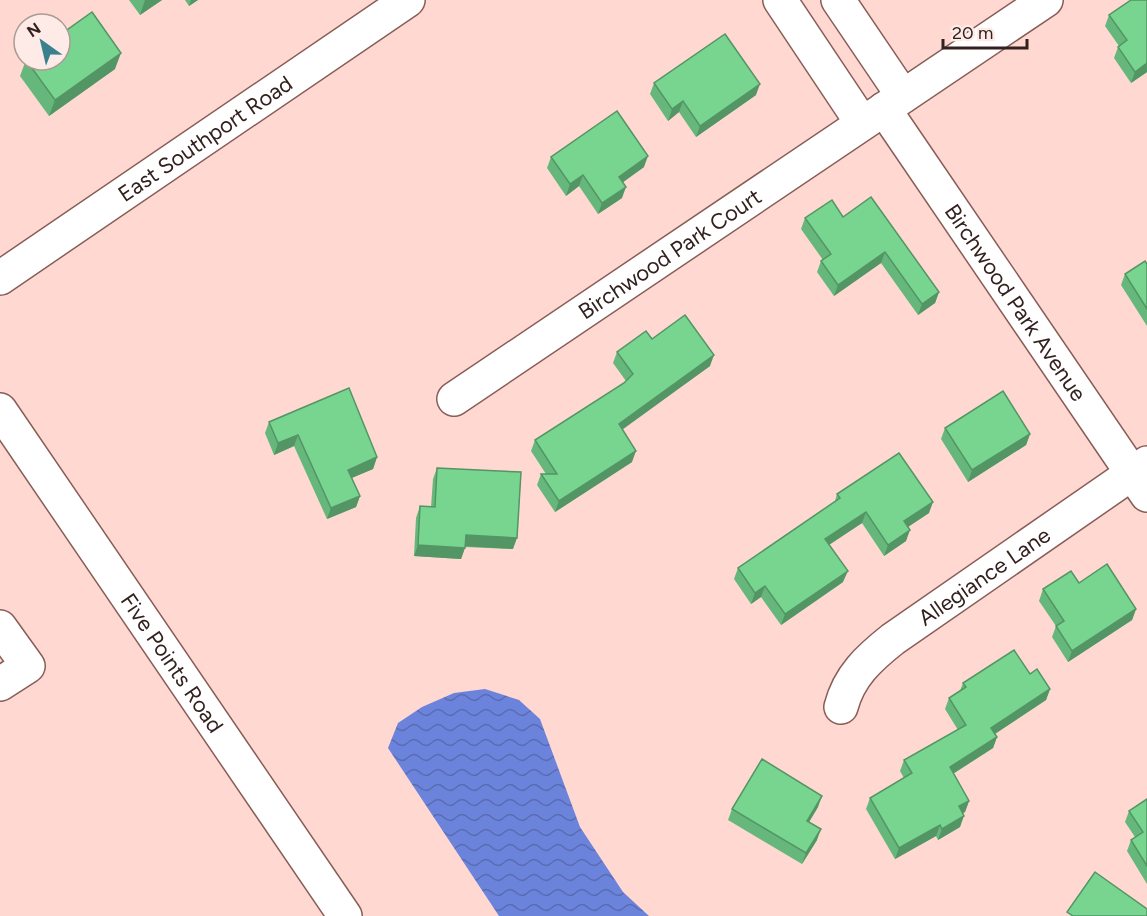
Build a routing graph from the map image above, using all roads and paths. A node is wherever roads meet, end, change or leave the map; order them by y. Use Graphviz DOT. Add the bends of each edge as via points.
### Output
graph roads {
  1 [pos="408,0"];
  2 [pos="780,0"];
  3 [pos="838,0"];
  4 [pos="1046,0"];
  5 [pos="883,109"];
  6 [pos="0,278"];
  7 [pos="454,399"];
  8 [pos="0,410"];
  9 [pos="1142,477"];
  10 [pos="0,627"];
  11 [pos="0,684"];
  12 [pos="841,707"];
  13 [pos="345,916"];
  1 -- 6 [label="street, East Southport Road"];
  2 -- 5 [label="street, Birchwood Park Avenue"];
  3 -- 5 [label="street, Birchwood Park Avenue"];
  4 -- 5 [label="street, Birchwood Park Court"];
  5 -- 7 [label="street, Birchwood Park Court"];
  5 -- 9 [label="street, Birchwood Park Avenue"];
  8 -- 13 [label="street, Five Points Road"];
  9 -- 12 [label="street, Allegiance Lane" via="893,639 865,662"];
  10 -- 11 [label="street" via="28,666"];
}
